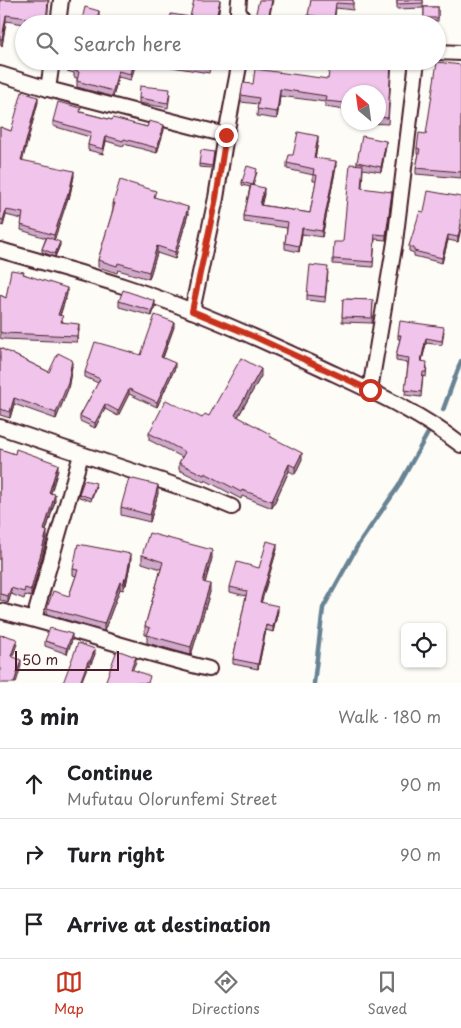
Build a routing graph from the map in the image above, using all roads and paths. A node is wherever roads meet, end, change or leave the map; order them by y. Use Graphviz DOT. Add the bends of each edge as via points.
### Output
graph roads {
  1 [pos="61,0"];
  2 [pos="239,0"];
  3 [pos="59,15"];
  4 [pos="241,15"];
  5 [pos="446,52"];
  6 [pos="461,53"];
  7 [pos="51,70"];
  8 [pos="238,70"];
  9 [pos="416,70"];
  10 [pos="0,74"];
  11 [pos="48,89"];
  12 [pos="226,135"];
  13 [pos="0,250"];
  14 [pos="192,311"];
  15 [pos="370,390"];
  16 [pos="0,427"];
  17 [pos="461,445"];
  18 [pos="81,455"];
  19 [pos="232,507"];
  20 [pos="0,611"];
  21 [pos="34,619"];
  22 [pos="209,669"];
  1 -- 3 [label="street"];
  2 -- 4 [label="street"];
  5 -- 6 [label="street"];
  7 -- 11 [label="street"];
  8 -- 12 [label="street"];
  9 -- 15 [label="street" via="395,242"];
  10 -- 11 [label="street"];
  11 -- 12 [label="street"];
  12 -- 14 [label="street"];
  13 -- 14 [label="street" via="123,286"];
  14 -- 15 [label="street"];
  15 -- 17 [label="street" via="424,418"];
  16 -- 18 [label="street"];
  18 -- 19 [label="street"];
  18 -- 21 [label="street"];
  20 -- 21 [label="street"];
  21 -- 22 [label="street" via="154,656"];
}
